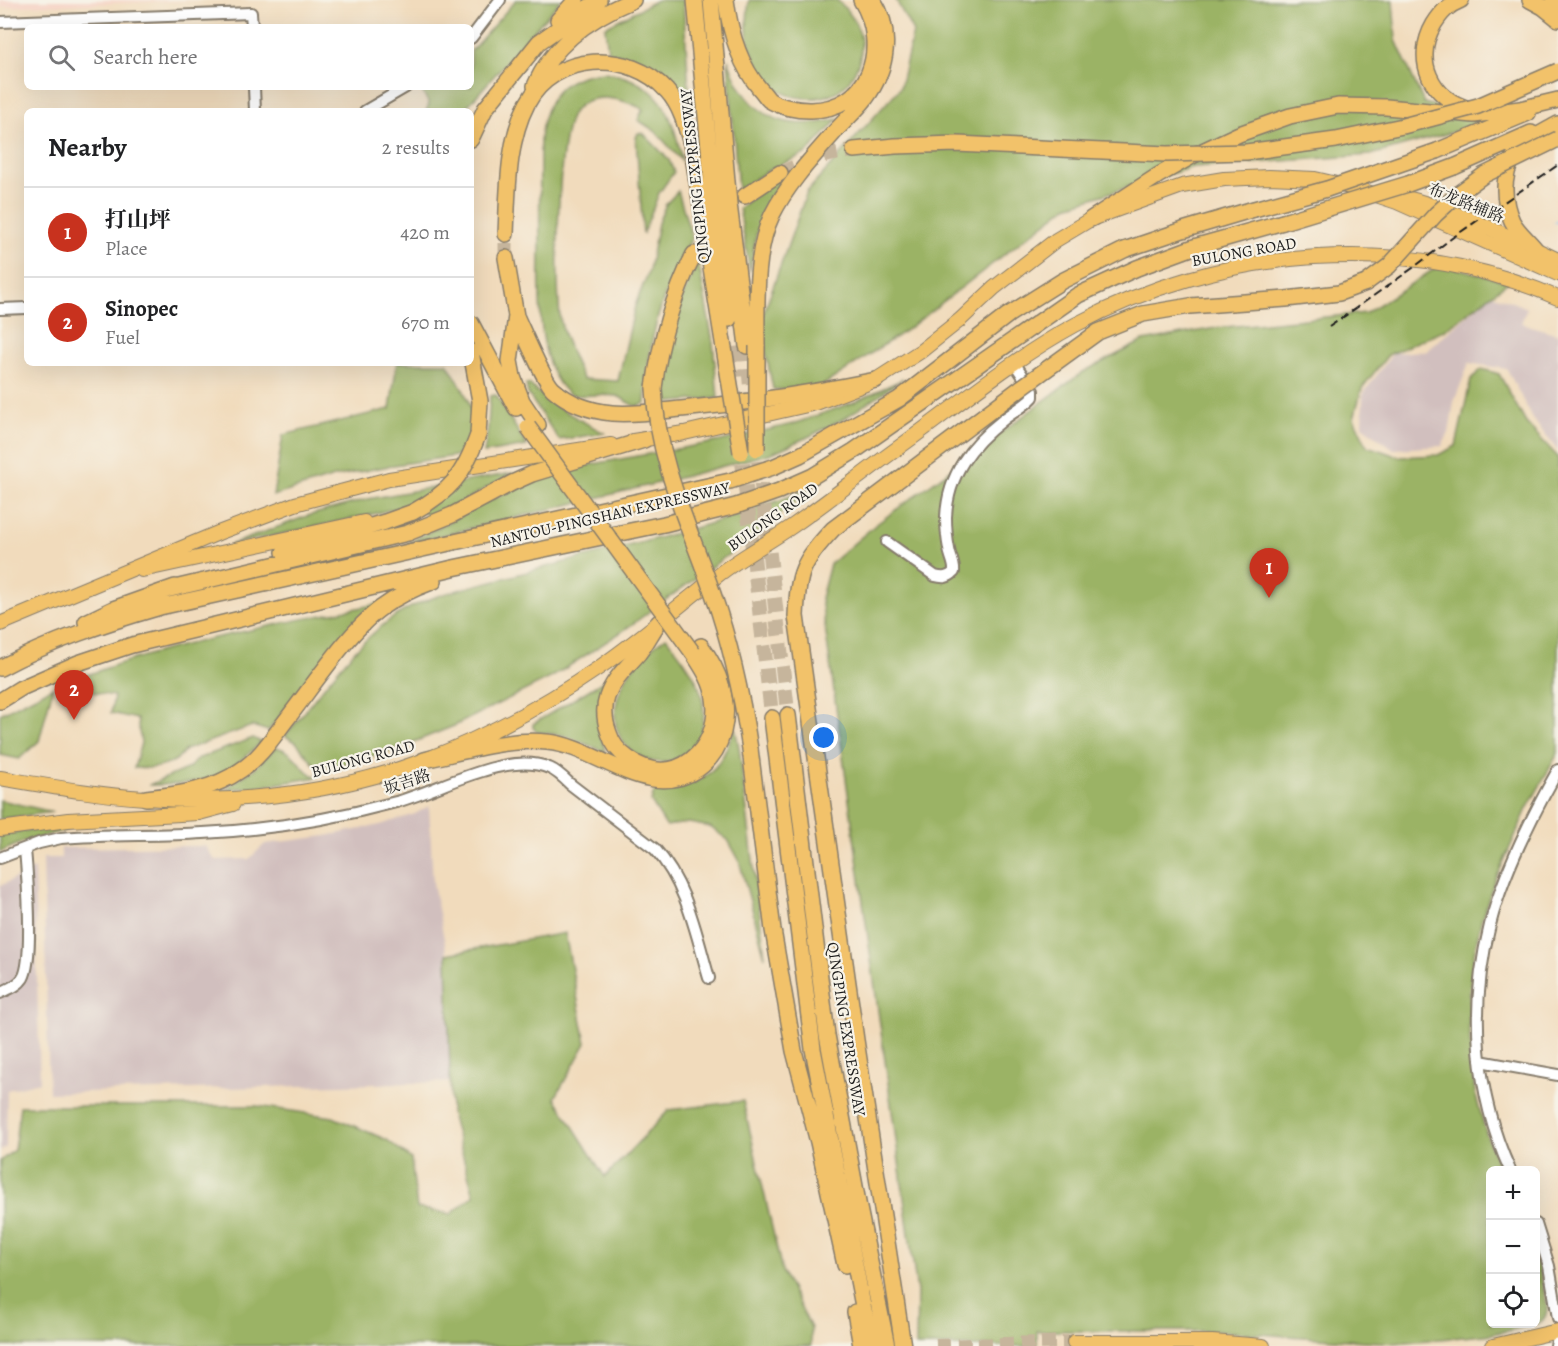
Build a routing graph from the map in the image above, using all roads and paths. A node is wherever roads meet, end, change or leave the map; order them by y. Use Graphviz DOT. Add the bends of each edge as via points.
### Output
graph roads {
  1 [pos="500,0"];
  2 [pos="576,0"];
  3 [pos="599,0"];
  4 [pos="633,0"];
  5 [pos="695,0"];
  6 [pos="711,0"];
  7 [pos="726,0"];
  8 [pos="861,0"];
  9 [pos="873,0"];
  10 [pos="1461,0"];
  11 [pos="1530,0"];
  12 [pos="1553,0"];
  13 [pos="1558,10"];
  14 [pos="1558,19"];
  15 [pos="0,22"];
  16 [pos="252,24"];
  17 [pos="474,34"];
  18 [pos="539,42"];
  19 [pos="1558,71"];
  20 [pos="254,90"];
  21 [pos="401,90"];
  22 [pos="1558,100"];
  23 [pos="526,105"];
  24 [pos="255,108"];
  25 [pos="369,108"];
  26 [pos="1497,111"];
  27 [pos="1558,122"];
  28 [pos="474,133"];
  29 [pos="1558,139"];
  30 [pos="854,150"];
  31 [pos="780,173"];
  32 [pos="1358,189"];
  33 [pos="745,196"];
  34 [pos="1091,219"];
  35 [pos="506,234"];
  36 [pos="1536,250"];
  37 [pos="694,254"];
  38 [pos="506,258"];
  39 [pos="1558,260"];
  40 [pos="1558,274"];
  41 [pos="1558,298"];
  42 [pos="24,308"];
  43 [pos="0,309"];
  44 [pos="516,316"];
  45 [pos="474,329"];
  46 [pos="740,347"];
  47 [pos="1015,364"];
  48 [pos="474,366"];
  49 [pos="876,380"];
  50 [pos="533,426"];
  51 [pos="644,440"];
  52 [pos="757,449"];
  53 [pos="741,452"];
  54 [pos="413,512"];
  55 [pos="887,542"];
  56 [pos="502,558"];
  57 [pos="99,581"];
  58 [pos="166,590"];
  59 [pos="4,620"];
  60 [pos="659,622"];
  61 [pos="697,649"];
  62 [pos="29,653"];
  63 [pos="0,668"];
  64 [pos="0,700"];
  65 [pos="788,715"];
  66 [pos="772,718"];
  67 [pos="424,760"];
  68 [pos="1558,770"];
  69 [pos="0,778"];
  70 [pos="266,796"];
  71 [pos="146,798"];
  72 [pos="0,829"];
  73 [pos="25,849"];
  74 [pos="0,858"];
  75 [pos="709,978"];
  76 [pos="0,993"];
  77 [pos="1479,1061"];
  78 [pos="1558,1075"];
  79 [pos="1509,1166"];
  80 [pos="1540,1237"];
  81 [pos="1558,1317"];
  82 [pos="1558,1330"];
  83 [pos="1558,1337"];
  84 [pos="1074,1342"];
  85 [pos="861,1346"];
  86 [pos="873,1346"];
  87 [pos="887,1346"];
  88 [pos="903,1346"];
  89 [pos="1263,1346"];
  90 [pos="1493,1346"];
  91 [pos="1556,1346"];
  1 -- 17 [label="street"];
  2 -- 18 [label="highway"];
  3 -- 18 [label="highway"];
  4 -- 23 [label="highway" via="587,23 555,52"];
  5 -- 46 [label="highway, QINGPING EXPRESSWAY" via="714,201"];
  6 -- 46 [label="highway, QINGPING EXPRESSWAY"];
  7 -- 8 [label="highway" via="738,54 750,77 769,99 796,110 821,110 842,104 861,87 872,67 876,47 872,22"];
  9 -- 46 [label="highway" via="886,32 879,75 866,98 791,183 771,217 760,256 757,293"];
  10 -- 26 [label="highway" via="1441,12 1425,45 1431,81 1442,96 1456,105"];
  11 -- 14 [label="highway"];
  12 -- 13 [label="main road"];
  15 -- 16 [label="street" via="251,13"];
  18 -- 28 [label="highway" via="485,109"];
  19 -- 30 [label="highway, bridge" via="1478,106 1403,126 1246,152 1167,154 957,144"];
  20 -- 24 [label="street"];
  21 -- 25 [label="street"];
  22 -- 26 [label="highway"];
  22 -- 62 [label="highway, NANTOU-PINGSHAN EXPRESSWAY, bridge" via="1437,151 1125,250 1062,281 1008,315 899,399 773,467 730,481 160,608 118,619"];
  23 -- 35 [label="highway" via="514,140"];
  23 -- 46 [label="highway" via="539,87 558,72 594,62 639,69 669,93 684,120 691,144"];
  26 -- 34 [label="highway" via="1474,115 1386,106 1338,106 1290,116 1194,155"];
  27 -- 36 [label="highway" via="1518,151 1505,177 1505,196 1513,222"];
  27 -- 56 [label="highway, NANTOU-PINGSHAN EXPRESSWAY, bridge" via="1408,184 1194,247 1078,295 854,451 779,491 736,507"];
  29 -- 88 [label="highway, bridge" via="1484,175 1459,193 1389,266 1366,283 1340,293 1143,314 1098,332 833,529 810,553 801,575 796,616"];
  31 -- 33 [label="highway"];
  32 -- 34 [label="main road" via="1315,180 1224,179 1182,186"];
  32 -- 36 [label="main road, 布龙路辅路" via="1419,201"];
  32 -- 40 [label="main road" via="1397,202"];
  34 -- 49 [label="main road" via="1056,240 921,351"];
  36 -- 39 [label="main road, 布龙路辅路"];
  37 -- 85 [label="highway, bridge" via="668,318 654,388 657,418 663,454 728,640 740,688 794,1051 818,1142"];
  38 -- 44 [label="highway"];
  41 -- 47 [label="main road, BULONG ROAD" via="1518,282 1453,265 1364,257 1270,261 1180,280 1136,297 1070,328"];
  42 -- 43 [label="street"];
  44 -- 49 [label="highway" via="551,388 568,400 612,413 698,408"];
  44 -- 50 [label="highway" via="510,361"];
  45 -- 50 [label="highway" via="497,376"];
  46 -- 52 [label="highway, bridge"];
  46 -- 53 [label="highway, bridge"];
  47 -- 55 [label="street" via="1033,397 971,448 953,478 946,525 954,572 949,577 935,576"];
  47 -- 60 [label="main road, BULONG ROAD" via="795,525 727,568"];
  48 -- 54 [label="highway, bridge" via="480,401 478,435 451,487"];
  49 -- 51 [label="main road" via="816,403"];
  50 -- 61 [label="highway"];
  51 -- 57 [label="main road" via="389,479 342,490 218,532"];
  51 -- 58 [label="highway" via="532,474 408,533"];
  54 -- 57 [label="main road"];
  54 -- 58 [label="highway"];
  56 -- 64 [label="highway, NANTOU-PINGSHAN EXPRESSWAY" via="132,645 78,663"];
  56 -- 71 [label="highway" via="411,590 378,609 244,769 203,789"];
  57 -- 59 [label="main road"];
  58 -- 62 [label="highway" via="113,609"];
  60 -- 61 [label="highway" via="610,687 606,700 611,741 635,764 667,770 681,766 706,745 714,724 714,697"];
  60 -- 67 [label="main road, BULONG ROAD" via="600,667 541,703 494,730"];
  61 -- 67 [label="highway" via="711,659 718,675 726,719 721,740 710,758 685,776 642,777 571,746 546,741 518,742"];
  62 -- 63 [label="highway, NANTOU-PINGSHAN EXPRESSWAY"];
  65 -- 87 [label="highway, QINGPING EXPRESSWAY" via="827,1035"];
  66 -- 86 [label="highway, QINGPING EXPRESSWAY" via="813,1049"];
  67 -- 70 [label="main road, BULONG ROAD" via="351,782"];
  68 -- 77 [label="street" via="1524,837 1490,923 1479,988"];
  69 -- 71 [label="main road, BULONG ROAD"];
  70 -- 71 [label="main road, BULONG ROAD"];
  70 -- 72 [label="main road" via="199,813 68,820"];
  73 -- 74 [label="street, 坂吉路"];
  73 -- 75 [label="street, 坂吉路" via="74,837 267,829 397,802 505,764 535,764 559,773 663,857 689,910"];
  73 -- 76 [label="street" via="28,962 23,978"];
  77 -- 78 [label="street"];
  77 -- 79 [label="street" via="1488,1111"];
  80 -- 81 [label="street"];
  82 -- 90 [label="main road"];
  83 -- 91 [label="street"];
  84 -- 89 [label="main road" via="1200,1341"];
}
